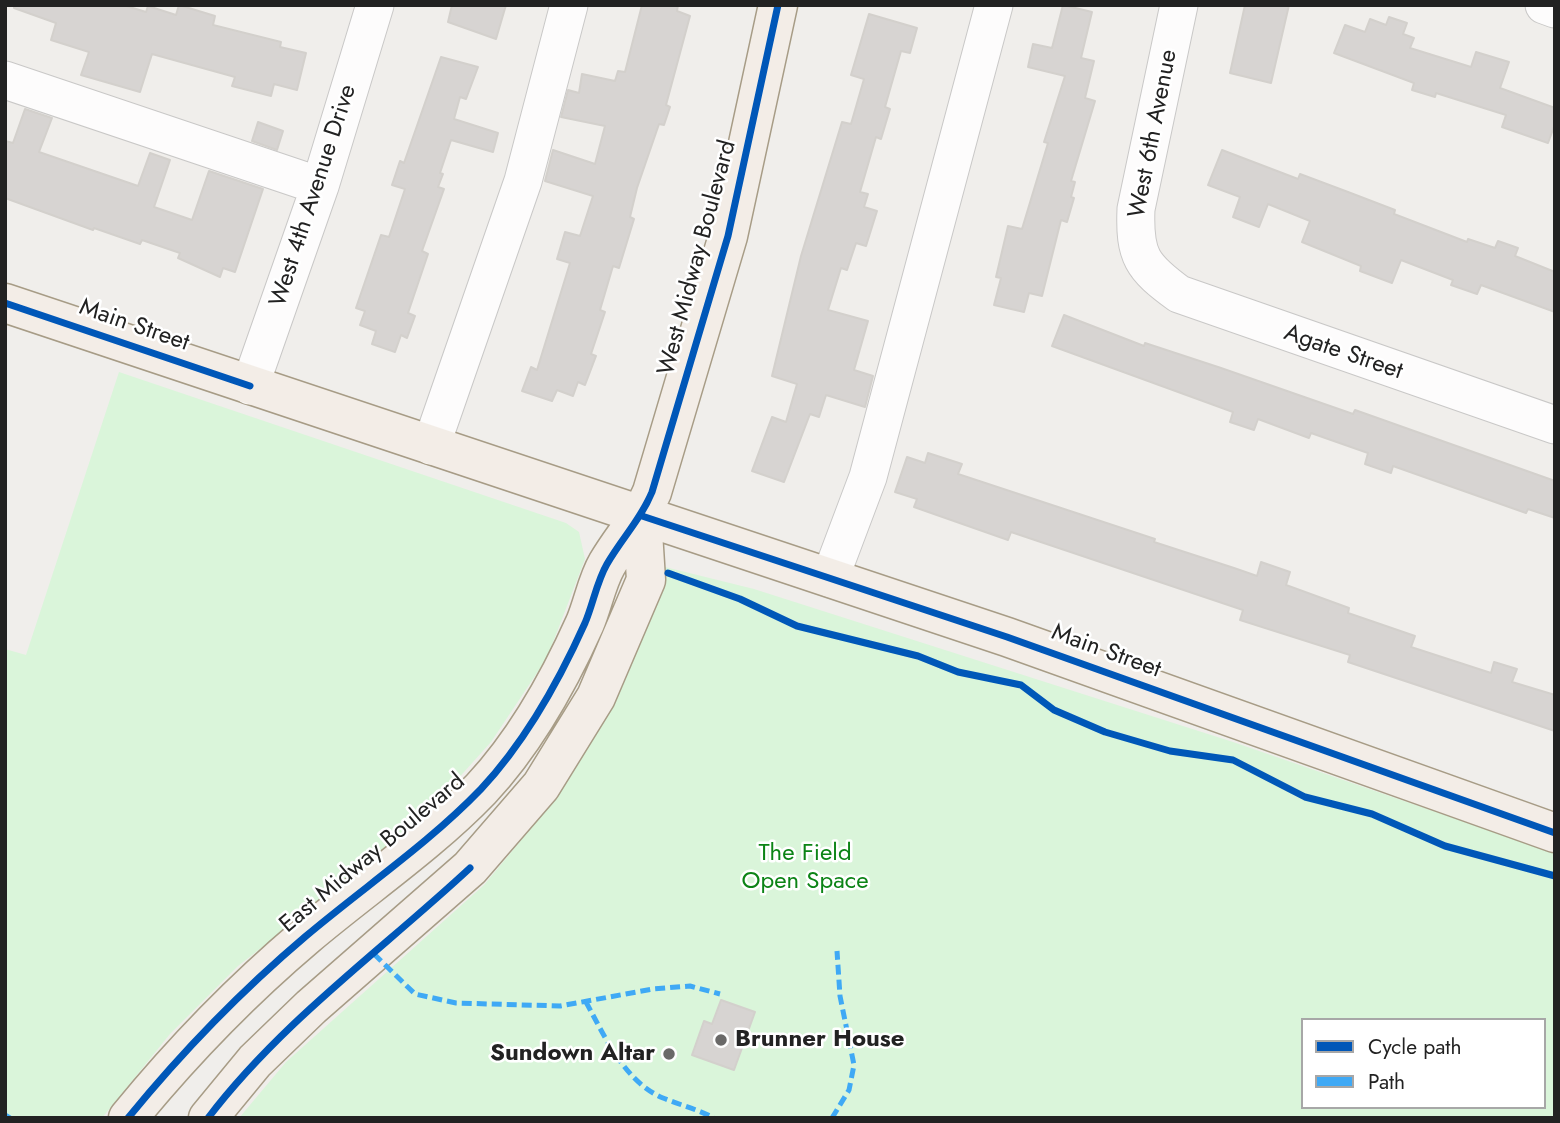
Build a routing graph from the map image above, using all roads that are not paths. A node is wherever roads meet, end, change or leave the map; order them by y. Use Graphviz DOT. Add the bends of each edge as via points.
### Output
graph roads {
  1 [pos="375,5"];
  2 [pos="569,5"];
  3 [pos="778,5"];
  4 [pos="994,5"];
  5 [pos="1179,5"];
  6 [pos="1544,5"];
  7 [pos="1555,9"];
  8 [pos="5,80"];
  9 [pos="320,186"];
  10 [pos="1141,262"];
  11 [pos="5,303"];
  12 [pos="250,386"];
  13 [pos="1555,425"];
  14 [pos="431,446"];
  15 [pos="642,516"];
  16 [pos="830,578"];
  17 [pos="1555,833"];
  18 [pos="128,1118"];
  19 [pos="208,1118"];
  1 -- 9 [label="street, West 4th Avenue Drive"];
  2 -- 14 [label="street" via="523,181"];
  3 -- 15 [label="main road, West Midway Boulevard" via="728,236 671,436"];
  4 -- 16 [label="street" via="868,477"];
  5 -- 10 [label="street, West 6th Avenue" via="1136,209"];
  6 -- 7 [label="street"];
  8 -- 9 [label="street"];
  9 -- 12 [label="street, West 4th Avenue Drive"];
  10 -- 13 [label="street, Agate Street" via="1179,294"];
  11 -- 12 [label="main road, Main Street"];
  12 -- 14 [label="main road, Main Street"];
  14 -- 15 [label="main road, Main Street"];
  15 -- 16 [label="main road, Main Street"];
  15 -- 18 [label="main road, East Midway Boulevard" via="607,565 586,621 550,691 482,788 415,850 248,988 180,1055"];
  15 -- 19 [label="main road" via="646,580 596,697 541,786 470,868 311,1007 255,1061"];
  16 -- 17 [label="main road, Main Street"];
}
